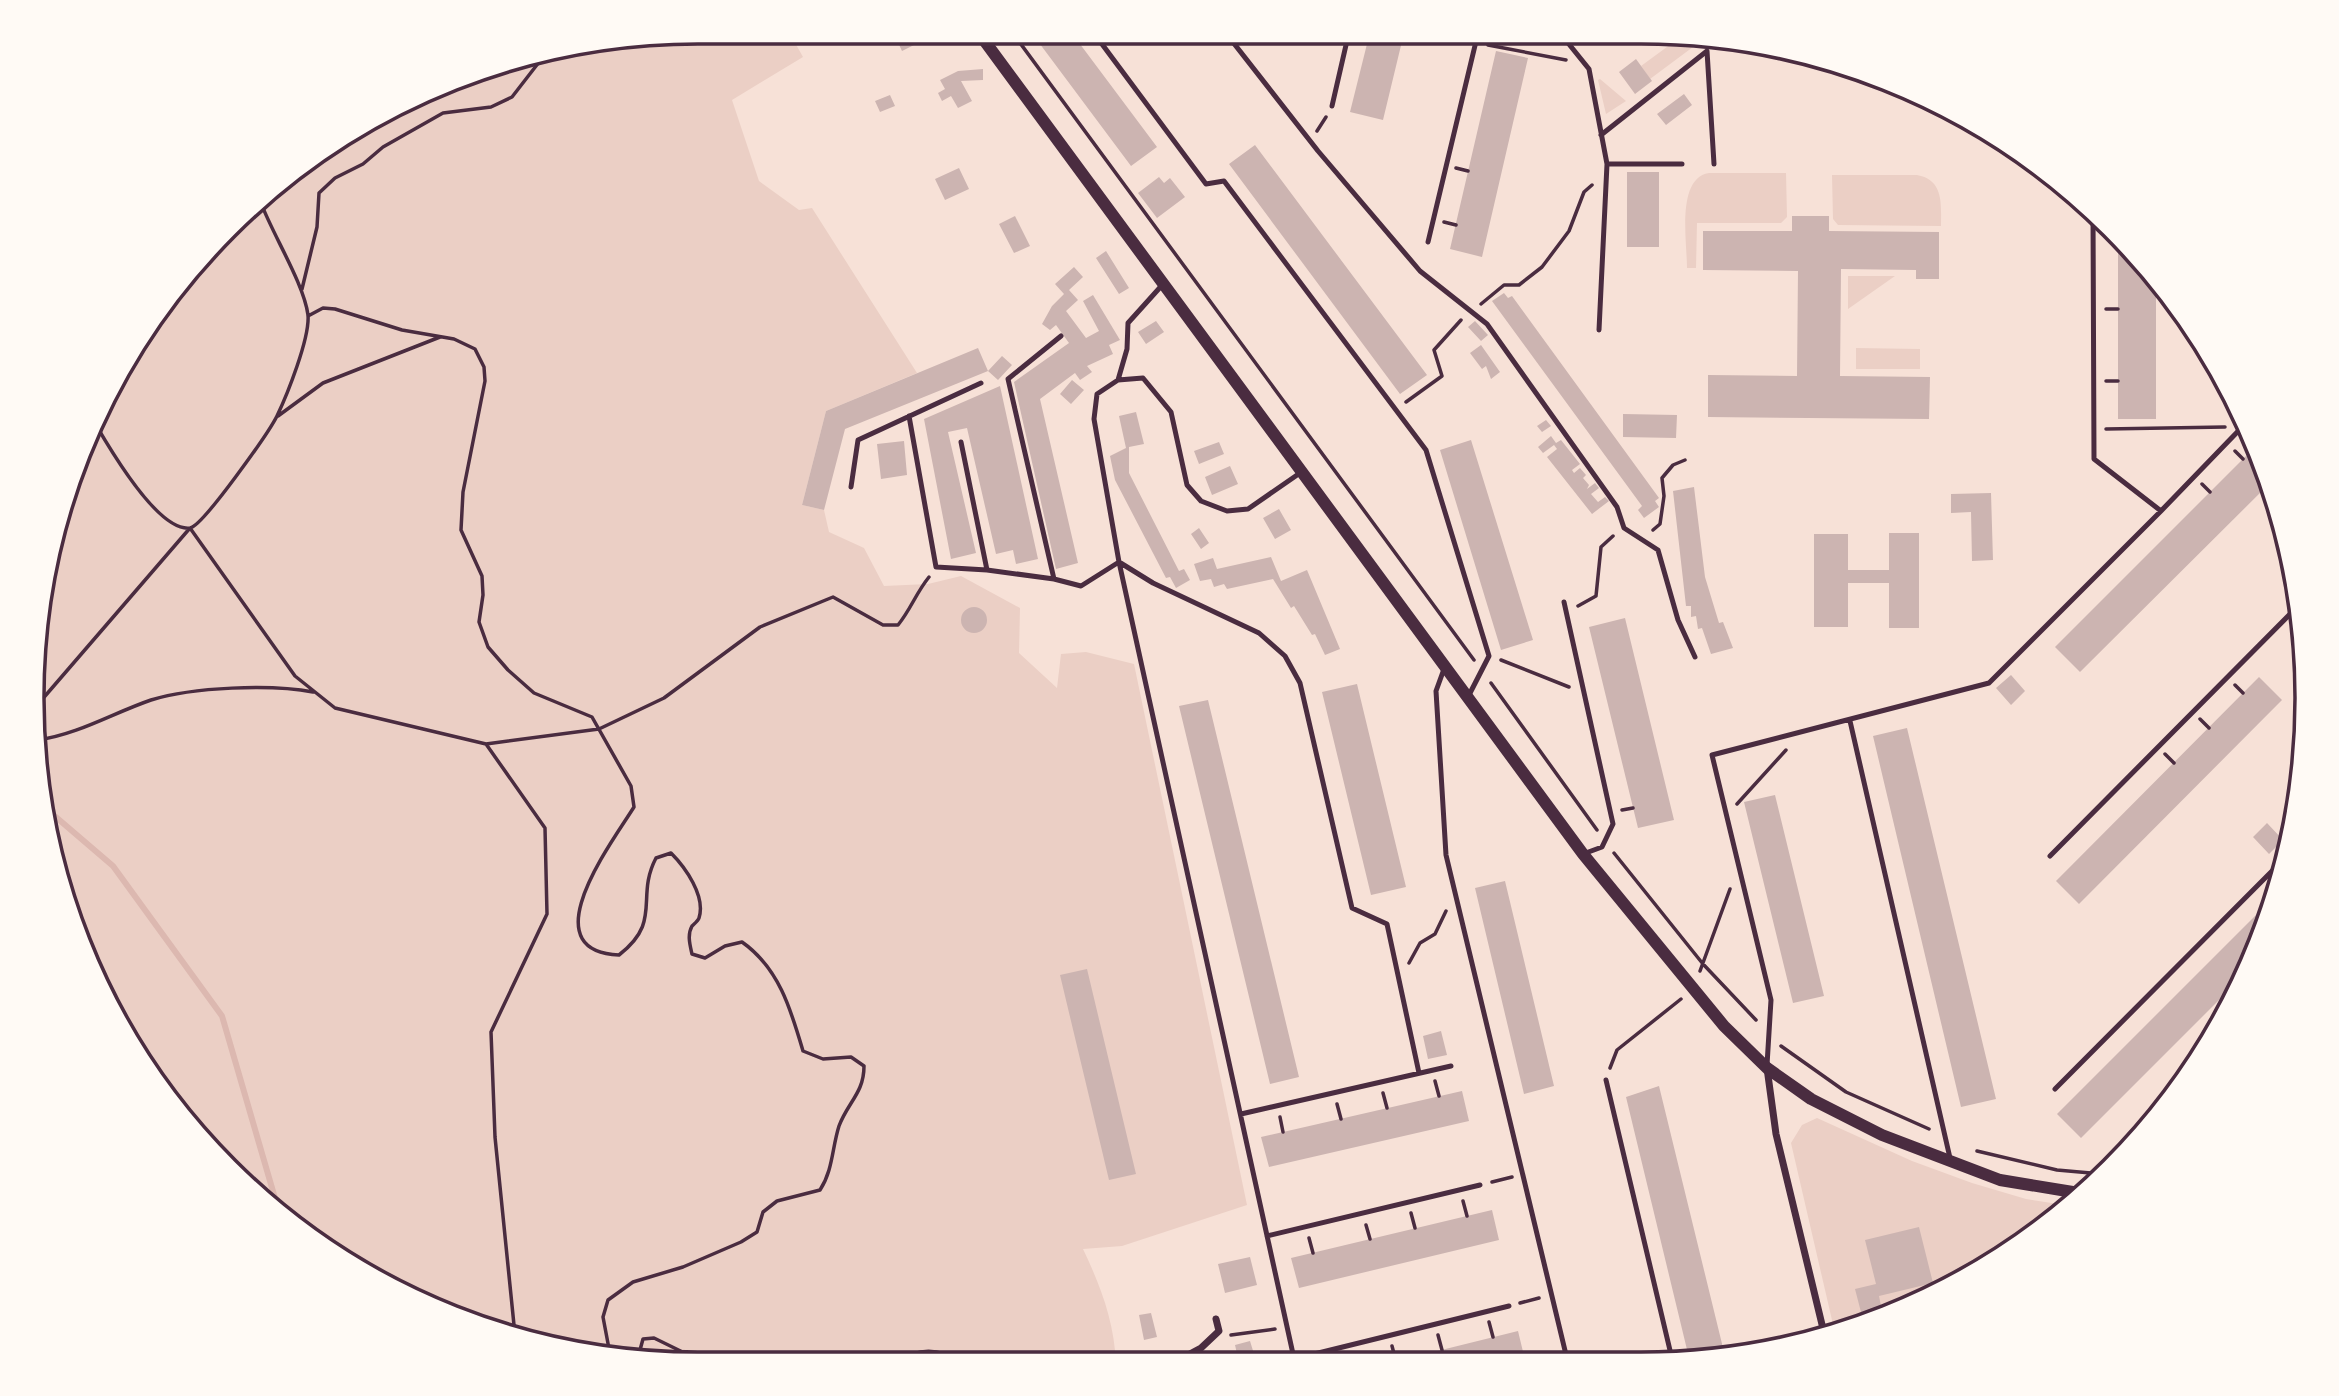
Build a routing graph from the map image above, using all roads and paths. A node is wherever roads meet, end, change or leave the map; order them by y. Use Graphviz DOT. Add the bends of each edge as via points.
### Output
graph roads {
  1 [pos="987,44"];
  2 [pos="1021,44"];
  3 [pos="1102,44"];
  4 [pos="1234,44"];
  5 [pos="1346,44"];
  6 [pos="1475,44"];
  7 [pos="1480,44"];
  8 [pos="1569,44"];
  9 [pos="1584,63"];
  10 [pos="538,64"];
  11 [pos="1332,106"];
  12 [pos="1601,135"];
  13 [pos="1309,139"];
  14 [pos="1606,164"];
  15 [pos="1682,164"];
  16 [pos="1714,164"];
  17 [pos="1606,173"];
  18 [pos="264,209"];
  19 [pos="2093,225"];
  20 [pos="1428,242"];
  21 [pos="1164,284"];
  22 [pos="301,292"];
  23 [pos="1471,312"];
  24 [pos="308,316"];
  25 [pos="1599,330"];
  26 [pos="442,336"];
  27 [pos="1061,336"];
  28 [pos="1118,380"];
  29 [pos="981,383"];
  30 [pos="1396,409"];
  31 [pos="909,416"];
  32 [pos="276,417"];
  33 [pos="2235,425"];
  34 [pos="2094,429"];
  35 [pos="2238,431"];
  36 [pos="101,433"];
  37 [pos="961,442"];
  38 [pos="1302,471"];
  39 [pos="851,488"];
  40 [pos="2161,511"];
  41 [pos="190,528"];
  42 [pos="1119,562"];
  43 [pos="936,567"];
  44 [pos="987,570"];
  45 [pos="1054,579"];
  46 [pos="1564,602"];
  47 [pos="2290,614"];
  48 [pos="1489,656"];
  49 [pos="1695,657"];
  50 [pos="1444,669"];
  51 [pos="1482,670"];
  52 [pos="315,692"];
  53 [pos="1584,693"];
  54 [pos="44,697"];
  55 [pos="1467,699"];
  56 [pos="1850,721"];
  57 [pos="599,729"];
  58 [pos="1801,733"];
  59 [pos="45,738"];
  60 [pos="486,744"];
  61 [pos="1726,816"];
  62 [pos="1605,842"];
  63 [pos="1583,854"];
  64 [pos="2050,856"];
  65 [pos="1738,866"];
  66 [pos="2272,871"];
  67 [pos="1455,893"];
  68 [pos="1703,964"];
  69 [pos="1693,990"];
  70 [pos="1402,993"];
  71 [pos="1768,1033"];
  72 [pos="1451,1066"];
  73 [pos="1767,1068"];
  74 [pos="1419,1073"];
  75 [pos="1606,1080"];
  76 [pos="2055,1089"];
  77 [pos="1241,1114"];
  78 [pos="1945,1135"];
  79 [pos="1951,1161"];
  80 [pos="2091,1173"];
  81 [pos="1524,1174"];
  82 [pos="1480,1185"];
  83 [pos="2070,1192"];
  84 [pos="1267,1236"];
  85 [pos="1551,1295"];
  86 [pos="1509,1306"];
  87 [pos="1216,1319"];
  88 [pos="514,1326"];
  89 [pos="1287,1326"];
  90 [pos="1822,1326"];
  91 [pos="1234,1336"];
  92 [pos="609,1346"];
  93 [pos="640,1350"];
  94 [pos="1670,1351"];
  95 [pos="682,1352"];
  96 [pos="1194,1352"];
  97 [pos="1293,1352"];
  98 [pos="1330,1352"];
  99 [pos="1565,1352"];
  1 -- 21 [label="street"];
  2 -- 51 [label="path"];
  3 -- 30 [label="lane" via="1206,184 1224,181"];
  4 -- 13 [label="lane"];
  5 -- 11 [label="lane"];
  6 -- 20 [label="lane"];
  7 -- 9 [label="path"];
  8 -- 9 [label="lane"];
  9 -- 12 [label="lane"];
  10 -- 22 [label="path" via="512,97 491,107 443,113 383,147 319,193 317,227"];
  11 -- 13 [label="path"];
  12 -- 14 [label="lane"];
  12 -- 16 [label="lane" via="1707,51"];
  13 -- 23 [label="lane" via="1420,271"];
  14 -- 15 [label="lane"];
  14 -- 17 [label="lane"];
  17 -- 23 [label="path" via="1584,192 1569,231 1542,267 1519,285 1504,285"];
  17 -- 25 [label="lane"];
  18 -- 22 [label="path"];
  19 -- 34 [label="lane"];
  21 -- 28 [label="lane" via="1128,323 1127,349"];
  21 -- 38 [label="street"];
  22 -- 24 [label="path"];
  23 -- 30 [label="path" via="1434,350 1442,376"];
  23 -- 49 [label="lane" via="1487,324 1617,507 1624,528 1658,550 1678,620"];
  24 -- 26 [label="path" via="323,308 335,309 402,330"];
  24 -- 32 [label="path"];
  26 -- 32 [label="path" via="323,383"];
  26 -- 57 [label="path" via="475,349 484,367 461,530 482,576 480,622 488,647 534,693 592,717"];
  27 -- 45 [label="lane" via="1008,379"];
  28 -- 38 [label="lane" via="1143,378 1171,412 1187,485 1200,502 1227,511 1248,509"];
  28 -- 42 [label="lane" via="1097,394 1094,419"];
  29 -- 31 [label="lane"];
  30 -- 48 [label="lane" via="1426,450"];
  31 -- 39 [label="lane" via="858,440"];
  31 -- 43 [label="lane"];
  32 -- 41 [label="path" via="215,507"];
  33 -- 34 [label="path"];
  34 -- 40 [label="lane" via="2094,459"];
  35 -- 40 [label="lane"];
  36 -- 41 [label="path" via="156,511"];
  37 -- 44 [label="lane"];
  38 -- 50 [label="street"];
  40 -- 56 [label="lane" via="1989,683"];
  41 -- 52 [label="path" via="295,676"];
  41 -- 54 [label="path"];
  42 -- 45 [label="lane" via="1081,586"];
  42 -- 70 [label="lane" via="1259,633 1285,656 1300,683 1352,908 1387,924"];
  42 -- 77 [label="lane"];
  43 -- 44 [label="lane"];
  43 -- 57 [label="path" via="898,625 883,625 833,597 760,627 664,698"];
  44 -- 45 [label="lane"];
  46 -- 53 [label="lane"];
  47 -- 64 [label="lane"];
  48 -- 51 [label="lane"];
  48 -- 53 [label="path"];
  50 -- 55 [label="street"];
  50 -- 67 [label="lane" via="1436,691 1446,855"];
  51 -- 55 [label="lane"];
  51 -- 62 [label="path"];
  52 -- 59 [label="path" via="281,686 153,700 103,722"];
  52 -- 60 [label="path" via="335,708"];
  53 -- 62 [label="lane" via="1613,824"];
  55 -- 63 [label="street"];
  56 -- 58 [label="lane"];
  56 -- 78 [label="lane"];
  57 -- 60 [label="path"];
  57 -- 92 [label="path" via="631,786 634,807 606,847 582,899 578,926 586,944 599,954 619,955 637,941 644,925 649,872 656,858 671,853 685,867 699,902 699,918 689,940 692,954 705,958 742,942 776,975 803,1051 823,1059 850,1057 864,1066 864,1084 840,1125 829,1177 820,1190 776,1201 763,1212 757,1232 741,1242 634,1282 608,1300 603,1317"];
  58 -- 61 [label="path"];
  58 -- 61 [label="lane" via="1712,755"];
  60 -- 88 [label="path" via="545,828 547,914 491,1032 495,1138"];
  61 -- 65 [label="lane"];
  62 -- 63 [label="lane"];
  62 -- 68 [label="path"];
  63 -- 69 [label="street"];
  65 -- 68 [label="path"];
  65 -- 71 [label="lane" via="1770,1000"];
  66 -- 76 [label="lane"];
  67 -- 70 [label="path" via="1434,934 1420,943 1410,959"];
  67 -- 81 [label="lane"];
  68 -- 69 [label="path"];
  68 -- 71 [label="path"];
  69 -- 73 [label="street"];
  69 -- 75 [label="path" via="1617,1050"];
  70 -- 74 [label="lane"];
  71 -- 73 [label="lane"];
  71 -- 78 [label="path" via="1846,1092"];
  72 -- 74 [label="lane"];
  73 -- 79 [label="street" via="1846,1119"];
  73 -- 90 [label="street" via="1776,1134"];
  74 -- 77 [label="lane"];
  75 -- 94 [label="lane"];
  77 -- 84 [label="lane"];
  78 -- 79 [label="lane"];
  78 -- 80 [label="path" via="1966,1148 2008,1161"];
  79 -- 83 [label="street" via="2000,1180"];
  81 -- 82 [label="path"];
  81 -- 85 [label="lane"];
  82 -- 84 [label="lane"];
  84 -- 89 [label="lane"];
  85 -- 86 [label="path"];
  85 -- 99 [label="lane"];
  86 -- 98 [label="lane"];
  87 -- 96 [label="street" via="1219,1331"];
  89 -- 91 [label="path"];
  89 -- 97 [label="lane"];
  93 -- 95 [label="path" via="643,1339 654,1338"];
}
